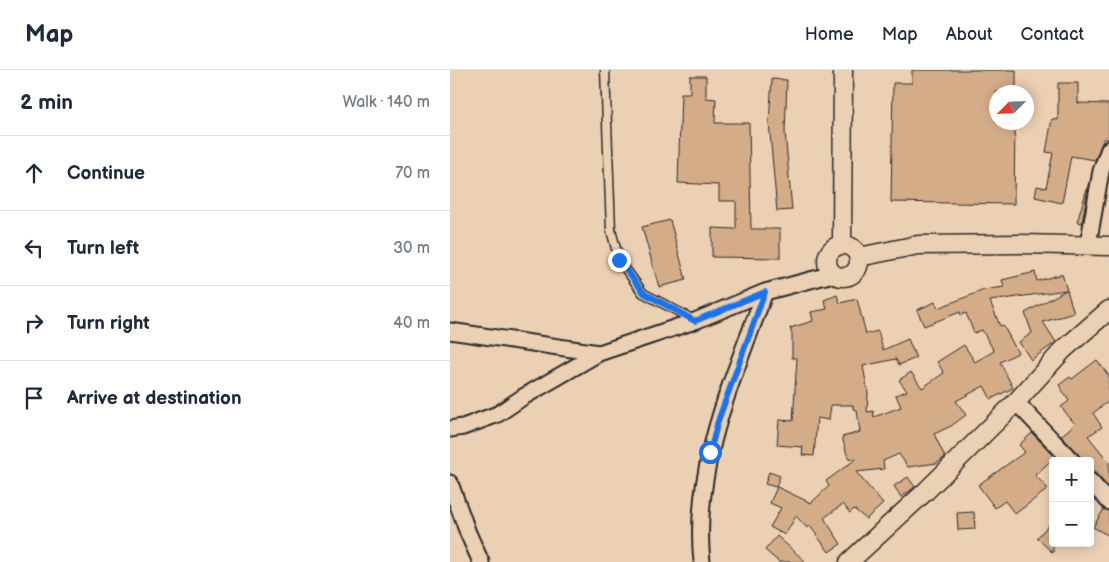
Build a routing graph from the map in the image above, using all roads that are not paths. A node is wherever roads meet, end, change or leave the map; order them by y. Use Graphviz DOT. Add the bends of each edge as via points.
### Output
graph roads {
  1 [pos="606,70"];
  2 [pos="843,70"];
  3 [pos="1109,149"];
  4 [pos="842,244"];
  5 [pos="1088,245"];
  6 [pos="1109,246"];
  7 [pos="859,257"];
  8 [pos="833,274"];
  9 [pos="765,292"];
  10 [pos="1109,310"];
  11 [pos="695,321"];
  12 [pos="450,331"];
  13 [pos="599,354"];
  14 [pos="1016,402"];
  15 [pos="450,429"];
  16 [pos="1068,457"];
  17 [pos="450,482"];
  18 [pos="1094,485"];
  19 [pos="1109,502"];
  20 [pos="480,562"];
  21 [pos="702,562"];
  22 [pos="849,562"];
  1 -- 11 [label="lane" via="611,230 619,260 644,293"];
  2 -- 4 [label="street"];
  3 -- 5 [label="street" via="1101,171"];
  4 -- 7 [label="street" via="853,248"];
  4 -- 8 [label="street" via="827,256 827,266"];
  5 -- 6 [label="street"];
  5 -- 7 [label="street" via="918,245"];
  7 -- 8 [label="street" via="857,270 852,275 839,277"];
  8 -- 9 [label="street"];
  9 -- 11 [label="street"];
  9 -- 21 [label="street" via="718,421 710,452 700,513"];
  10 -- 14 [label="street" via="1063,350"];
  11 -- 13 [label="street"];
  12 -- 13 [label="street"];
  13 -- 15 [label="street" via="498,414"];
  14 -- 16 [label="street"];
  14 -- 22 [label="street"];
  17 -- 20 [label="street"];
  18 -- 19 [label="street"];
}
